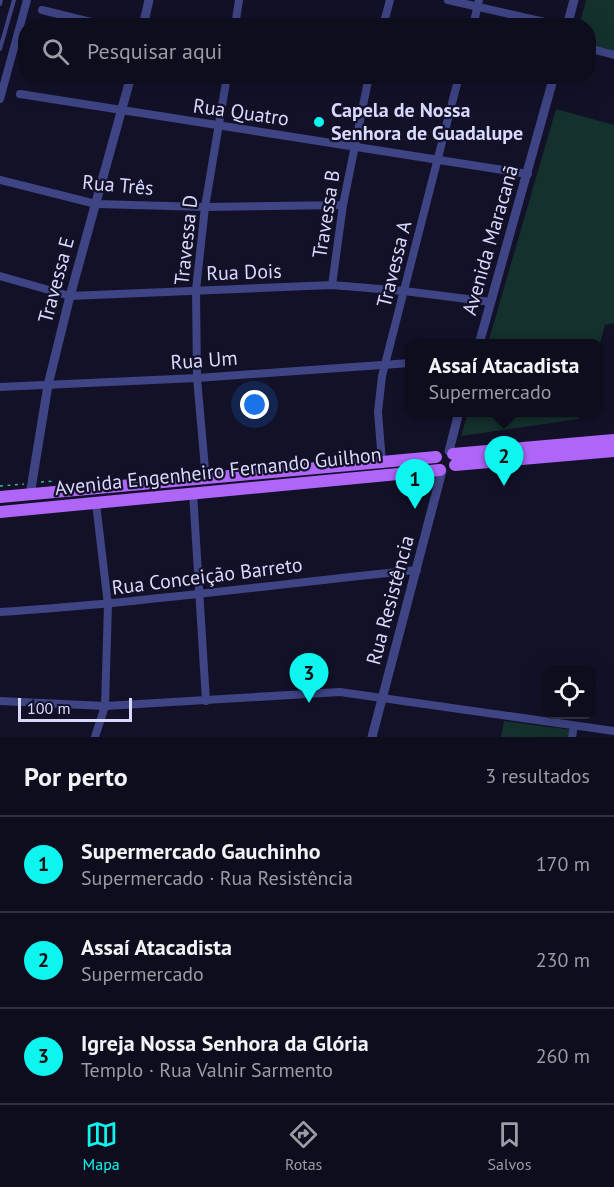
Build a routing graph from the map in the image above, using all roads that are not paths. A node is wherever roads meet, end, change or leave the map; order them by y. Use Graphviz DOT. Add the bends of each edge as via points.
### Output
graph roads {
  1 [pos="14,0"];
  2 [pos="27,0"];
  3 [pos="149,0"];
  4 [pos="239,0"];
  5 [pos="390,0"];
  6 [pos="448,0"];
  7 [pos="574,0"];
  8 [pos="478,3"];
  9 [pos="42,10"];
  10 [pos="22,18"];
  11 [pos="74,18"];
  12 [pos="145,18"];
  13 [pos="236,18"];
  14 [pos="384,18"];
  15 [pos="475,18"];
  16 [pos="533,18"];
  17 [pos="569,18"];
  18 [pos="18,33"];
  19 [pos="0,49"];
  20 [pos="596,50"];
  21 [pos="614,55"];
  22 [pos="129,84"];
  23 [pos="225,84"];
  24 [pos="367,84"];
  25 [pos="457,84"];
  26 [pos="552,84"];
  27 [pos="20,94"];
  28 [pos="0,99"];
  29 [pos="122,111"];
  30 [pos="218,125"];
  31 [pos="354,146"];
  32 [pos="438,161"];
  33 [pos="528,174"];
  34 [pos="0,180"];
  35 [pos="96,204"];
  36 [pos="343,205"];
  37 [pos="205,207"];
  38 [pos="0,276"];
  39 [pos="332,285"];
  40 [pos="196,290"];
  41 [pos="404,291"];
  42 [pos="70,296"];
  43 [pos="491,302"];
  44 [pos="480,339"];
  45 [pos="405,363"];
  46 [pos="385,364"];
  47 [pos="197,378"];
  48 [pos="48,385"];
  49 [pos="0,387"];
  50 [pos="458,417"];
  51 [pos="614,440"];
  52 [pos="614,451"];
  53 [pos="436,457"];
  54 [pos="452,457"];
  55 [pos="382,462"];
  56 [pos="441,471"];
  57 [pos="206,480"];
  58 [pos="193,493"];
  59 [pos="30,495"];
  60 [pos="0,497"];
  61 [pos="96,503"];
  62 [pos="0,512"];
  63 [pos="417,570"];
  64 [pos="201,592"];
  65 [pos="108,605"];
  66 [pos="0,612"];
  67 [pos="382,699"];
  68 [pos="0,700"];
  69 [pos="206,701"];
  70 [pos="105,706"];
  71 [pos="574,726"];
  72 [pos="614,731"];
  73 [pos="95,737"];
  74 [pos="372,737"];
  75 [pos="572,737"];
  1 -- 19 [label="lane"];
  2 -- 10 [label="street"];
  3 -- 12 [label="street"];
  4 -- 13 [label="street"];
  5 -- 14 [label="street"];
  6 -- 8 [label="street"];
  7 -- 17 [label="street"];
  8 -- 15 [label="street"];
  8 -- 16 [label="street"];
  9 -- 11 [label="street"];
  18 -- 28 [label="street"];
  20 -- 21 [label="street"];
  22 -- 29 [label="street, Travessa E"];
  23 -- 30 [label="street, Travessa D"];
  24 -- 31 [label="street, Travessa B"];
  25 -- 32 [label="street, Travessa A"];
  26 -- 33 [label="street, Avenida Maracanã"];
  27 -- 29 [label="street, Rua Quatro"];
  29 -- 30 [label="street, Rua Quatro"];
  29 -- 35 [label="street, Travessa E"];
  30 -- 31 [label="street, Rua Quatro"];
  30 -- 37 [label="street, Travessa D"];
  31 -- 32 [label="street, Rua Quatro"];
  31 -- 36 [label="street, Travessa B"];
  32 -- 33 [label="street, Rua Quatro"];
  32 -- 41 [label="street, Travessa A"];
  33 -- 43 [label="street, Avenida Maracanã"];
  34 -- 35 [label="street, Rua Três"];
  35 -- 37 [label="street, Rua Três"];
  35 -- 42 [label="street, Travessa E"];
  36 -- 37 [label="street, Rua Três"];
  36 -- 39 [label="street, Travessa B"];
  37 -- 40 [label="street, Travessa D"];
  38 -- 42 [label="street, Rua Dois"];
  39 -- 40 [label="street, Rua Dois"];
  39 -- 41 [label="street, Rua Dois"];
  40 -- 42 [label="street, Rua Dois"];
  40 -- 47 [label="street, Travessa D"];
  41 -- 43 [label="street, Rua Dois"];
  41 -- 46 [label="street, Travessa A"];
  42 -- 48 [label="street, Travessa E"];
  43 -- 44 [label="street, Avenida Maracanã"];
  45 -- 46 [label="street, Rua Um"];
  46 -- 47 [label="street, Rua Um"];
  46 -- 55 [label="street, Travessa A" via="378,412"];
  47 -- 48 [label="street, Rua Um"];
  47 -- 57 [label="street, Travessa D"];
  48 -- 49 [label="street, Rua Um"];
  48 -- 59 [label="street, Travessa E"];
  50 -- 54 [label="street"];
  51 -- 54 [label="main road, Avenida Engenheiro Fernando Guilhon"];
  52 -- 54 [label="main road, Avenida Engenheiro Fernando Guilhon"];
  53 -- 54 [label="main road, Avenida Engenheiro Fernando Guilhon" via="441,451"];
  53 -- 55 [label="main road, Avenida Engenheiro Fernando Guilhon"];
  53 -- 56 [label="main road" via="435,464"];
  54 -- 56 [label="main road, Avenida Engenheiro Fernando Guilhon" via="450,471"];
  55 -- 57 [label="main road, Avenida Engenheiro Fernando Guilhon"];
  56 -- 58 [label="main road, Avenida Engenheiro Fernando Guilhon"];
  56 -- 63 [label="street, Rua Resistência"];
  57 -- 59 [label="main road, Avenida Engenheiro Fernando Guilhon"];
  58 -- 61 [label="main road, Avenida Engenheiro Fernando Guilhon"];
  58 -- 64 [label="street"];
  59 -- 60 [label="main road, Avenida Engenheiro Fernando Guilhon"];
  61 -- 62 [label="main road, Avenida Engenheiro Fernando Guilhon"];
  61 -- 65 [label="street"];
  63 -- 64 [label="street, Rua Conceição Barreto"];
  63 -- 67 [label="street, Rua Resistência"];
  64 -- 65 [label="street, Rua Conceição Barreto"];
  64 -- 69 [label="street"];
  65 -- 66 [label="street, Rua Conceição Barreto"];
  65 -- 70 [label="street"];
  67 -- 69 [label="street" via="324,692"];
  67 -- 71 [label="street"];
  67 -- 74 [label="street, Rua Resistência"];
  68 -- 70 [label="street"];
  69 -- 70 [label="street"];
  70 -- 73 [label="street"];
  71 -- 72 [label="street"];
  71 -- 75 [label="street"];
}
